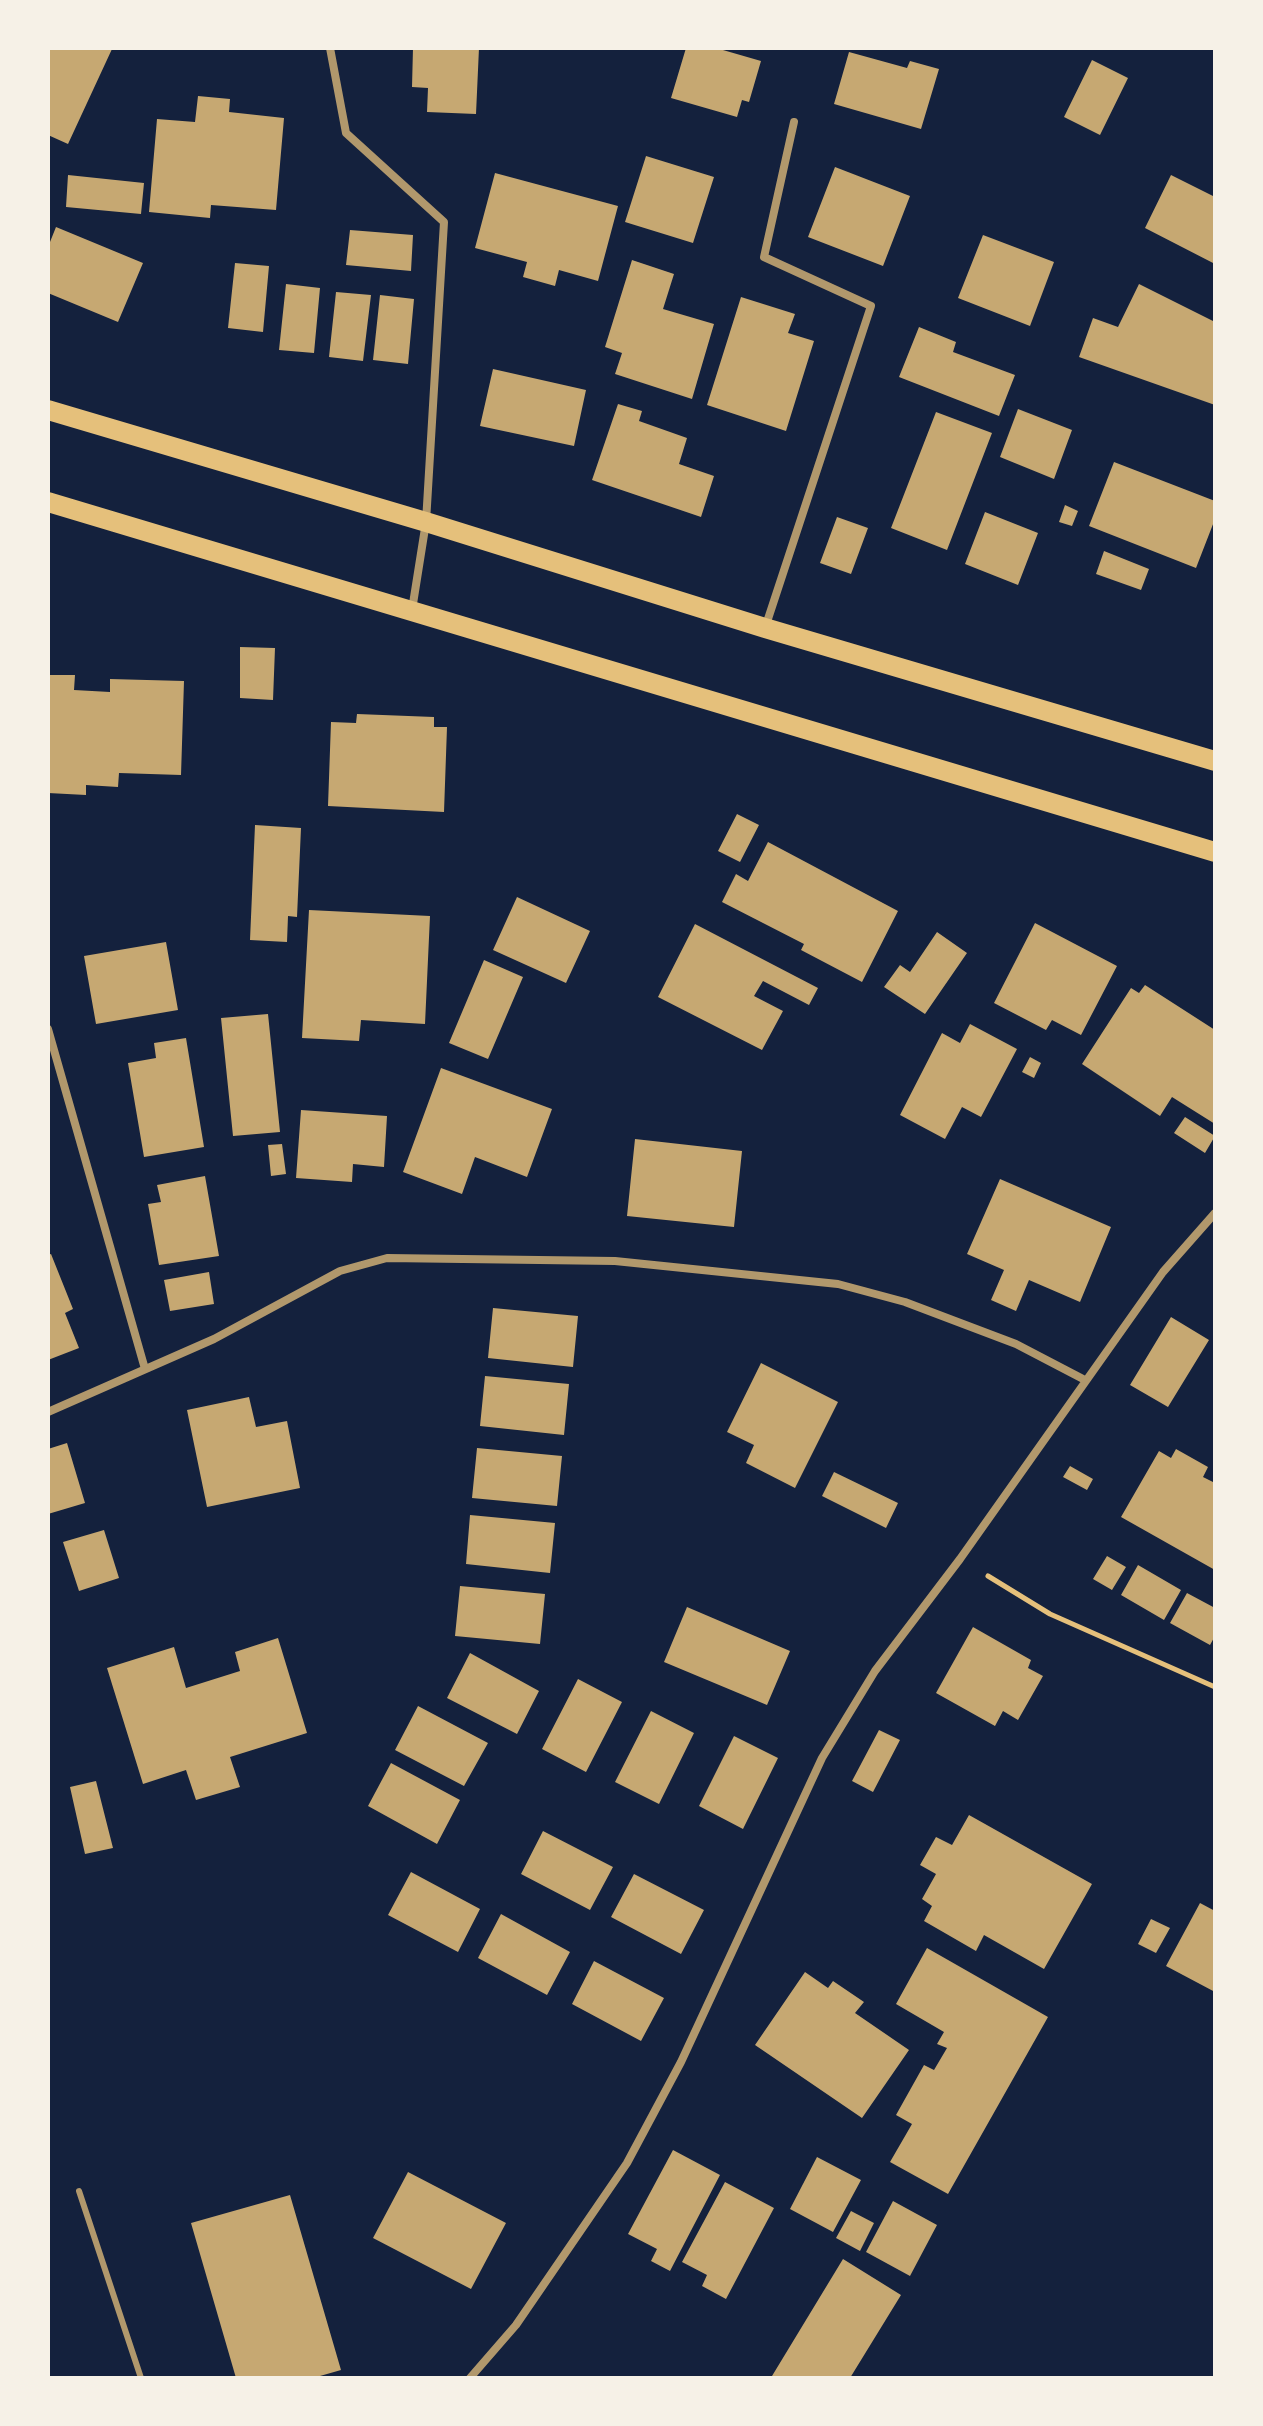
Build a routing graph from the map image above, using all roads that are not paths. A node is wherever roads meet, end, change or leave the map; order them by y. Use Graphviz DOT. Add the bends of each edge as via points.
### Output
graph roads {
  1 [pos="330,48"];
  2 [pos="794,122"];
  3 [pos="48,410"];
  4 [pos="48,502"];
  5 [pos="426,522"];
  6 [pos="412,611"];
  7 [pos="765,628"];
  8 [pos="1215,761"];
  9 [pos="1215,852"];
  10 [pos="48,1029"];
  11 [pos="1215,1213"];
  12 [pos="145,1369"];
  13 [pos="1085,1380"];
  14 [pos="48,1412"];
  15 [pos="79,2191"];
  16 [pos="141,2378"];
  17 [pos="470,2378"];
  1 -- 5 [label="street" via="346,133 444,222"];
  2 -- 7 [label="street" via="764,257 871,306"];
  3 -- 5 [label="main road"];
  4 -- 6 [label="main road"];
  5 -- 6 [label="street"];
  5 -- 7 [label="main road"];
  6 -- 9 [label="main road"];
  7 -- 8 [label="main road"];
  10 -- 12 [label="street"];
  11 -- 13 [label="street" via="1163,1272"];
  12 -- 13 [label="street" via="214,1339 340,1271 387,1258 615,1261 838,1284 905,1302 1002,1339"];
  12 -- 14 [label="street"];
  13 -- 17 [label="street" via="875,1671 822,1758 681,2062 627,2163 516,2325"];
  15 -- 16 [label="lane"];
}
